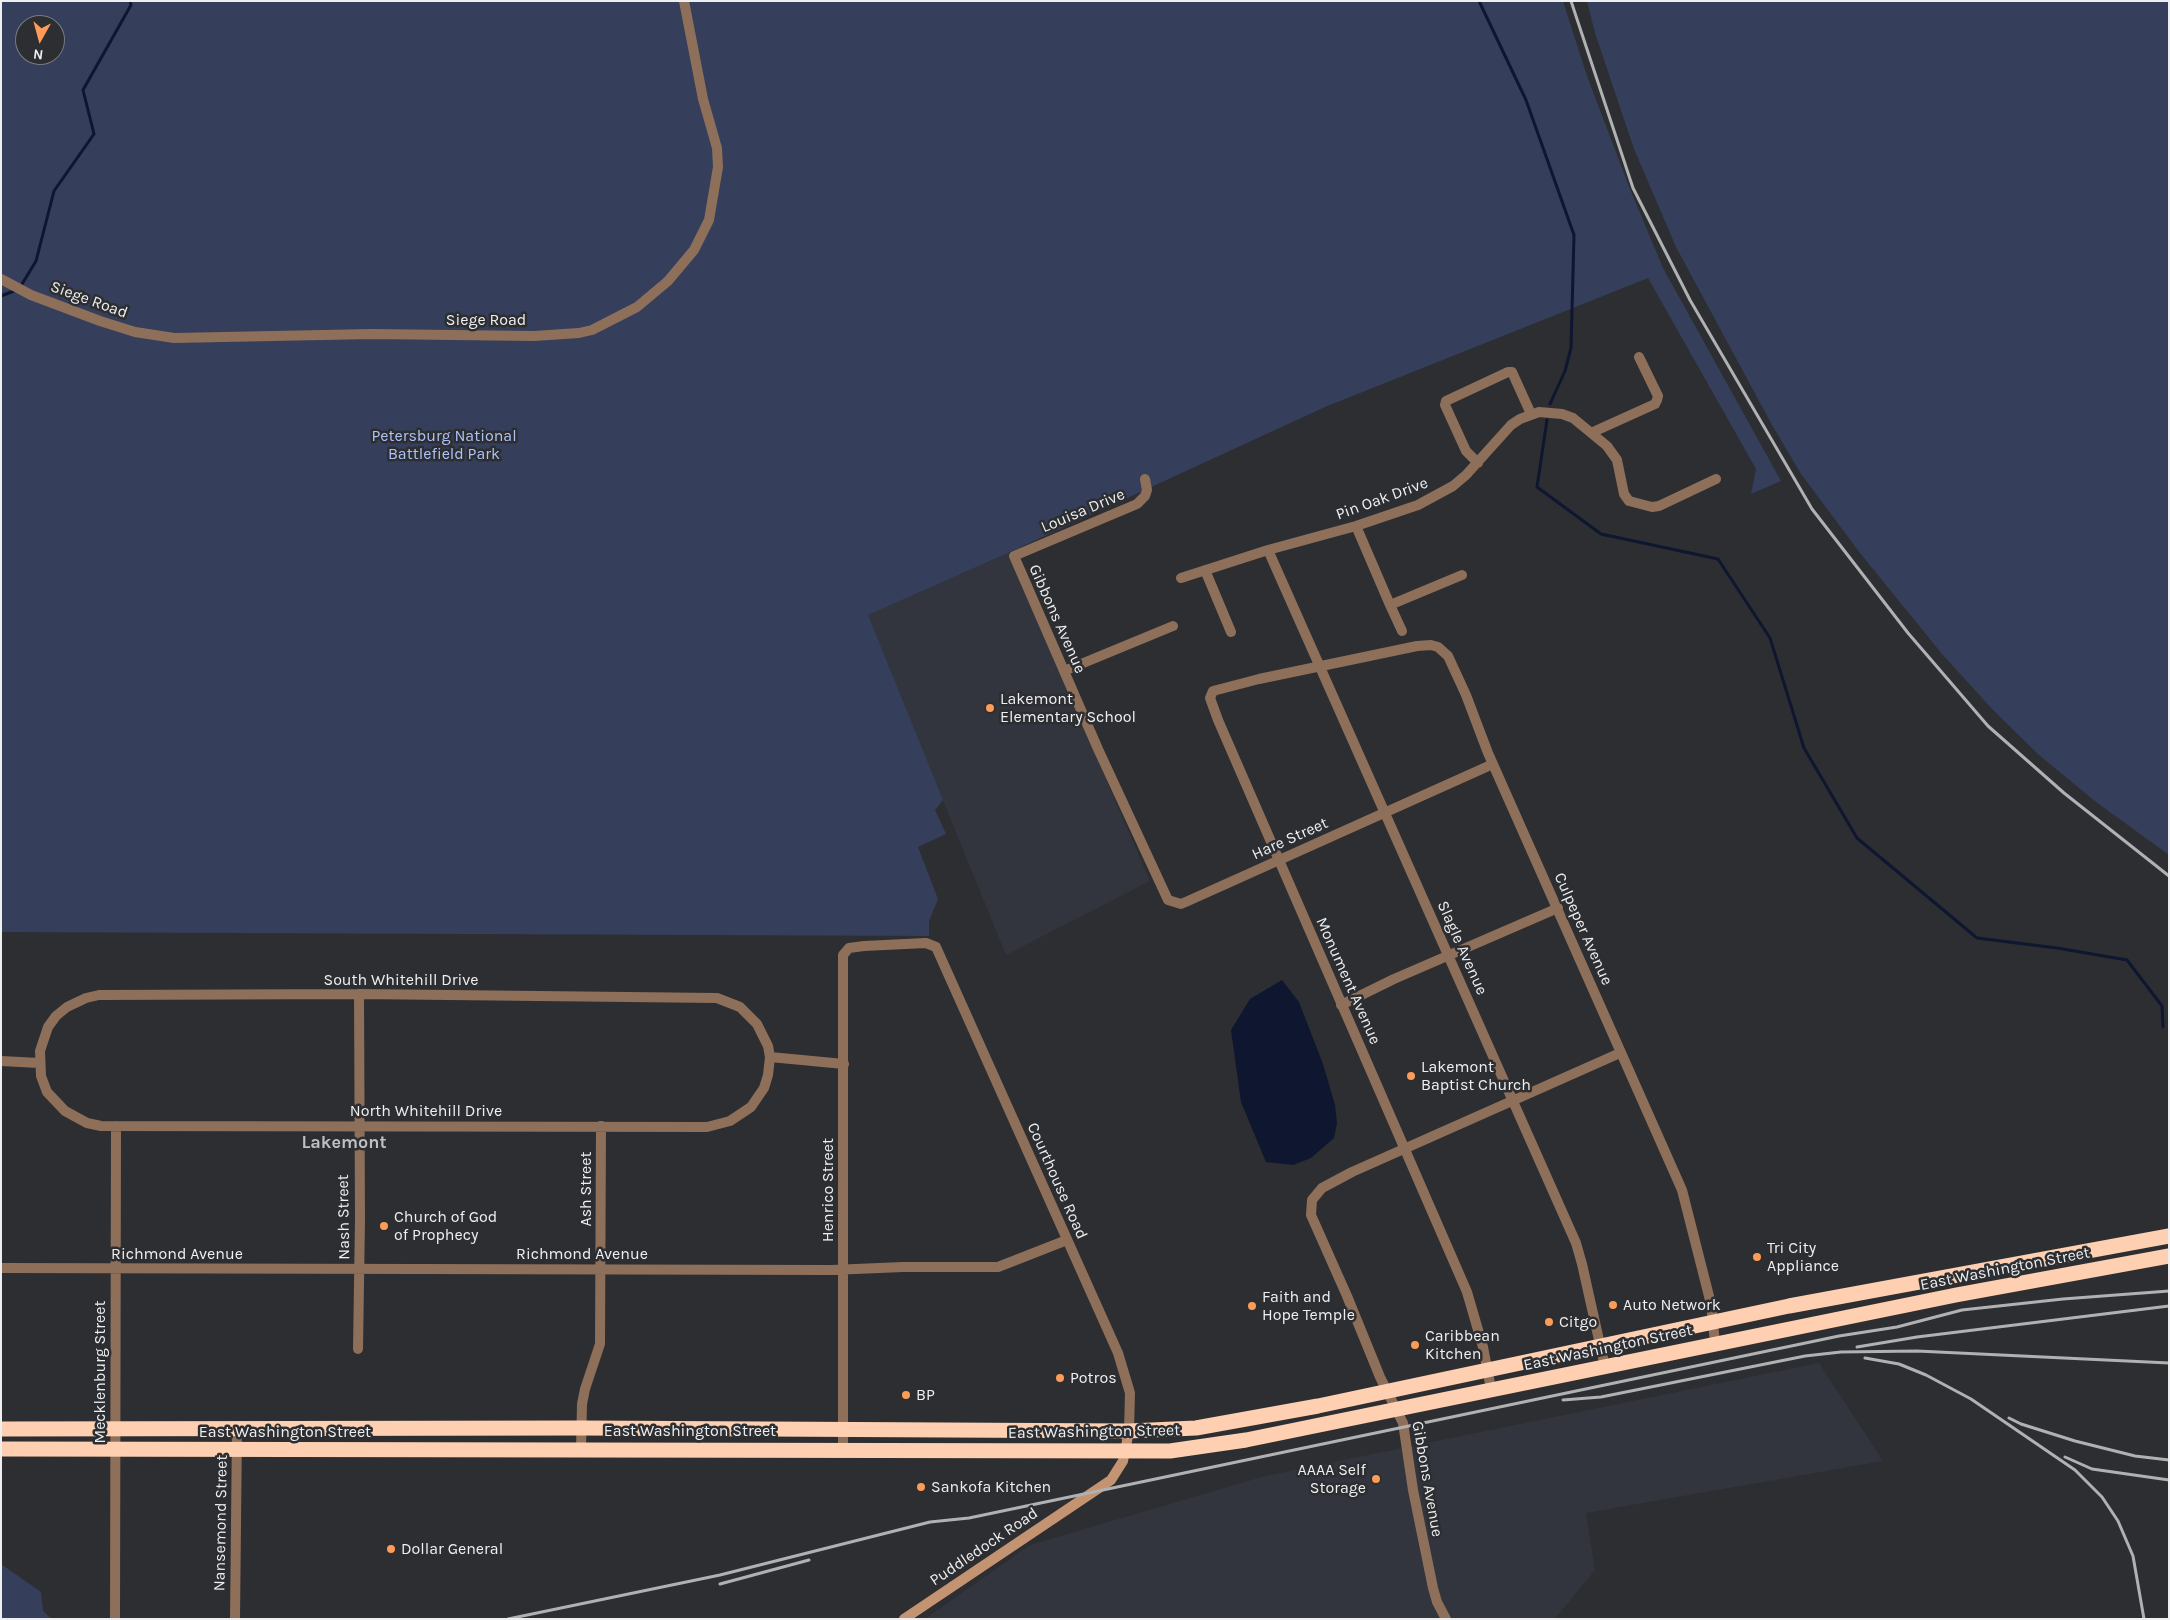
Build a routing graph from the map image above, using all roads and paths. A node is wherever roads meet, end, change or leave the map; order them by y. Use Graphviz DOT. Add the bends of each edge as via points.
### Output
graph roads {
  1 [pos="684,1"];
  2 [pos="1,279"];
  3 [pos="1639,357"];
  4 [pos="1531,414"];
  5 [pos="1593,432"];
  6 [pos="1478,463"];
  7 [pos="1145,479"];
  8 [pos="1716,479"];
  9 [pos="1356,526"];
  10 [pos="1268,550"];
  11 [pos="1014,556"];
  12 [pos="1205,570"];
  13 [pos="1462,575"];
  14 [pos="1181,578"];
  15 [pos="1390,605"];
  16 [pos="1173,626"];
  17 [pos="1402,631"];
  18 [pos="1231,632"];
  19 [pos="1321,666"];
  20 [pos="1064,671"];
  21 [pos="1493,764"];
  22 [pos="1386,812"];
  23 [pos="1136,830"];
  24 [pos="1278,860"];
  25 [pos="1558,908"];
  26 [pos="845,951"];
  27 [pos="1450,956"];
  28 [pos="359,994"];
  29 [pos="1341,1005"];
  30 [pos="1620,1053"];
  31 [pos="770,1057"];
  32 [pos="1,1061"];
  33 [pos="39,1063"];
  34 [pos="844,1064"];
  35 [pos="1513,1100"];
  36 [pos="116,1126"];
  37 [pos="358,1126"];
  38 [pos="601,1126"];
  39 [pos="1404,1148"];
  40 [pos="2169,1236"];
  41 [pos="1067,1240"];
  42 [pos="2169,1256"];
  43 [pos="1,1268"];
  44 [pos="115,1268"];
  45 [pos="360,1268"];
  46 [pos="601,1269"];
  47 [pos="843,1270"];
  48 [pos="1714,1322"];
  49 [pos="1716,1343"];
  50 [pos="1600,1346"];
  51 [pos="358,1349"];
  52 [pos="1605,1367"];
  53 [pos="1488,1369"];
  54 [pos="1491,1389"];
  55 [pos="1387,1391"];
  56 [pos="1397,1409"];
  57 [pos="115,1428"];
  58 [pos="237,1428"];
  59 [pos="581,1428"];
  60 [pos="1,1429"];
  61 [pos="843,1429"];
  62 [pos="1129,1431"];
  63 [pos="581,1448"];
  64 [pos="1,1449"];
  65 [pos="114,1449"];
  66 [pos="236,1449"];
  67 [pos="843,1450"];
  68 [pos="1125,1452"];
  69 [pos="115,1619"];
  70 [pos="235,1619"];
  71 [pos="904,1619"];
  72 [pos="1446,1619"];
  1 -- 2 [label="street, Siege Road" via="703,99 717,148 718,167 709,220 694,250 655,293 628,312 592,330 579,334 534,336 372,334 174,338 135,332 100,321 31,295"];
  3 -- 5 [label="street" via="1658,396 1655,404"];
  4 -- 5 [label="street, Pin Oak Drive" via="1562,414"];
  4 -- 6 [label="street, Pin Oak Drive" via="1511,425"];
  4 -- 6 [label="street" via="1512,372 1446,401 1466,451"];
  5 -- 8 [label="street, Pin Oak Drive" via="1612,450 1624,494 1629,501 1659,506"];
  6 -- 9 [label="street, Pin Oak Drive" via="1438,495"];
  7 -- 11 [label="street, Louisa Drive" via="1147,490 1137,504"];
  9 -- 10 [label="street, Pin Oak Drive"];
  9 -- 15 [label="street"];
  10 -- 12 [label="street, Pin Oak Drive"];
  10 -- 19 [label="street, Slagle Avenue"];
  11 -- 20 [label="street, Gibbons Avenue"];
  12 -- 14 [label="street, Pin Oak Drive"];
  12 -- 18 [label="street"];
  13 -- 15 [label="street"];
  15 -- 17 [label="street"];
  16 -- 20 [label="street"];
  19 -- 21 [label="street, Culpeper Avenue" via="1417,646 1438,647 1448,656"];
  19 -- 22 [label="street, Slagle Avenue"];
  19 -- 24 [label="street, Monument Avenue" via="1243,683 1213,691 1210,695"];
  20 -- 23 [label="street, Gibbons Avenue"];
  21 -- 22 [label="street, Hare Street"];
  21 -- 25 [label="street, Culpeper Avenue"];
  22 -- 24 [label="street, Hare Street"];
  22 -- 27 [label="street, Slagle Avenue"];
  23 -- 24 [label="street, Hare Street" via="1166,897 1173,903 1181,904"];
  24 -- 29 [label="street, Monument Avenue"];
  25 -- 27 [label="street"];
  25 -- 30 [label="street, Culpeper Avenue"];
  26 -- 34 [label="street, Henrico Street"];
  26 -- 41 [label="street, Courthouse Road" via="882,945 926,944 936,947"];
  27 -- 29 [label="street"];
  27 -- 35 [label="street, Slagle Avenue"];
  28 -- 31 [label="street, South Whitehill Drive" via="717,998 729,1001 748,1014 763,1033"];
  28 -- 33 [label="street, South Whitehill Drive" via="98,995 67,1007 56,1016 48,1027"];
  28 -- 37 [label="street, Nash Street"];
  29 -- 39 [label="street, Monument Avenue"];
  30 -- 35 [label="street, Gibbons Avenue"];
  30 -- 48 [label="street, Culpeper Avenue" via="1684,1196"];
  31 -- 34 [label="street"];
  31 -- 38 [label="street, North Whitehill Drive" via="768,1075 759,1098 730,1121 707,1127"];
  32 -- 33 [label="street"];
  33 -- 36 [label="street, North Whitehill Drive" via="47,1092 65,1111 87,1123"];
  34 -- 47 [label="street, Henrico Street"];
  35 -- 39 [label="street, Gibbons Avenue"];
  35 -- 50 [label="street, Slagle Avenue" via="1578,1248"];
  36 -- 37 [label="street, North Whitehill Drive"];
  36 -- 44 [label="street, Mecklenburg Street"];
  37 -- 38 [label="street, North Whitehill Drive"];
  37 -- 45 [label="street, Nash Street"];
  38 -- 46 [label="street, Ash Street"];
  39 -- 53 [label="street, Monument Avenue" via="1475,1313"];
  39 -- 55 [label="street, Gibbons Avenue" via="1322,1188 1312,1200 1311,1215"];
  40 -- 48 [label="highway, East Washington Street"];
  41 -- 47 [label="street, Richmond Avenue" via="998,1267"];
  41 -- 62 [label="street, Courthouse Road" via="1127,1379"];
  42 -- 49 [label="highway, East Washington Street"];
  43 -- 44 [label="street, Richmond Avenue"];
  44 -- 45 [label="street, Richmond Avenue"];
  44 -- 57 [label="street, Mecklenburg Street"];
  45 -- 46 [label="street, Richmond Avenue"];
  45 -- 51 [label="street, Nash Street"];
  46 -- 47 [label="street, Richmond Avenue"];
  46 -- 59 [label="street, Ash Street" via="600,1344 585,1389"];
  47 -- 61 [label="street, Henrico Street"];
  48 -- 49 [label="street, Culpeper Avenue"];
  48 -- 50 [label="highway, East Washington Street"];
  49 -- 52 [label="highway, East Washington Street"];
  50 -- 52 [label="street, Slagle Avenue"];
  50 -- 53 [label="highway, East Washington Street"];
  52 -- 54 [label="highway, East Washington Street"];
  53 -- 54 [label="street, Monument Avenue"];
  53 -- 55 [label="highway, East Washington Street"];
  54 -- 56 [label="highway, East Washington Street"];
  55 -- 56 [label="street, Gibbons Avenue"];
  55 -- 62 [label="highway, East Washington Street" via="1196,1428"];
  56 -- 68 [label="highway, East Washington Street" via="1203,1447"];
  56 -- 72 [label="street, Gibbons Avenue" via="1407,1440 1413,1490 1433,1588"];
  57 -- 58 [label="highway, East Washington Street"];
  57 -- 60 [label="highway, East Washington Street"];
  57 -- 65 [label="street, Mecklenburg Street"];
  58 -- 59 [label="highway, East Washington Street"];
  58 -- 66 [label="street, Nansemond Street"];
  59 -- 61 [label="highway, East Washington Street"];
  59 -- 63 [label="street, Ash Street"];
  61 -- 62 [label="highway, East Washington Street"];
  61 -- 67 [label="street, Henrico Street"];
  62 -- 68 [label="main road, Puddledock Road"];
  63 -- 66 [label="highway, East Washington Street"];
  63 -- 67 [label="highway, East Washington Street"];
  64 -- 65 [label="highway, East Washington Street"];
  65 -- 66 [label="highway, East Washington Street"];
  65 -- 69 [label="street, Mecklenburg Street"];
  66 -- 70 [label="street, Nansemond Street"];
  67 -- 68 [label="highway, East Washington Street"];
  68 -- 71 [label="main road, Puddledock Road" via="1117,1472 1098,1490"];
}
